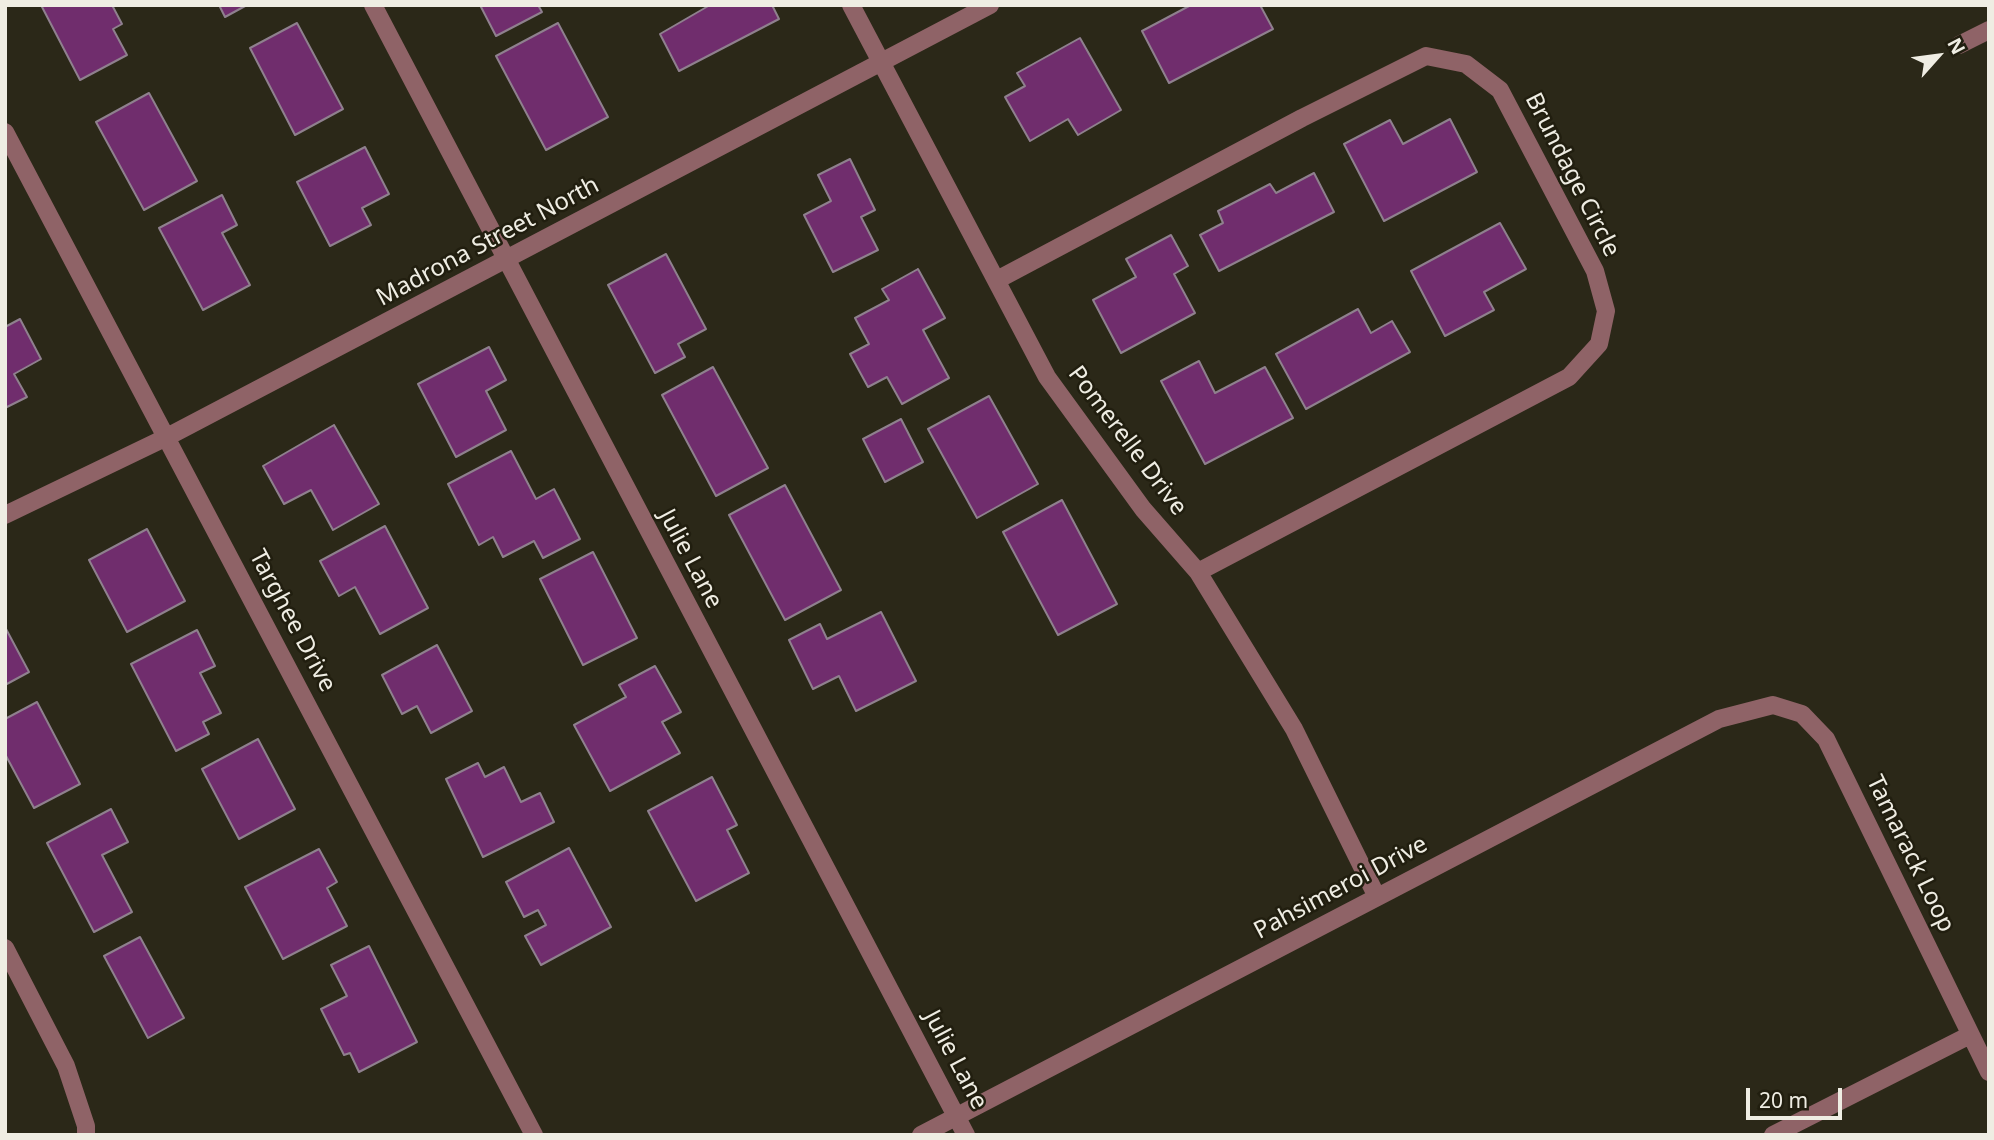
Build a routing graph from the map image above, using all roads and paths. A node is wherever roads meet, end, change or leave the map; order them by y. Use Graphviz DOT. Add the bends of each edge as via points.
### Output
graph roads {
  1 [pos="373,5"];
  2 [pos="851,5"];
  3 [pos="990,5"];
  4 [pos="1989,30"];
  5 [pos="1959,45"];
  6 [pos="881,62"];
  7 [pos="5,132"];
  8 [pos="505,262"];
  9 [pos="997,281"];
  10 [pos="167,437"];
  11 [pos="5,515"];
  12 [pos="1198,572"];
  13 [pos="1788,710"];
  14 [pos="1377,897"];
  15 [pos="5,948"];
  16 [pos="1970,1035"];
  17 [pos="1989,1072"];
  18 [pos="957,1116"];
  19 [pos="86,1135"];
  20 [pos="534,1135"];
  21 [pos="921,1135"];
  22 [pos="966,1135"];
  23 [pos="1773,1135"];
  1 -- 8 [label="street, Julie Lane"];
  2 -- 6 [label="street, Pomerelle Drive"];
  3 -- 6 [label="street, Madrona Street North"];
  4 -- 5 [label="street"];
  6 -- 8 [label="street, Madrona Street North"];
  6 -- 9 [label="street, Pomerelle Drive"];
  7 -- 10 [label="street, Targhee Drive"];
  8 -- 10 [label="street, Madrona Street North"];
  8 -- 18 [label="street, Julie Lane"];
  9 -- 12 [label="street, Pomerelle Drive" via="1047,377 1143,509"];
  9 -- 12 [label="street, Brundage Circle" via="1426,56 1466,64 1500,90 1595,271 1606,311 1599,344 1569,377"];
  10 -- 11 [label="street, Madrona Street North"];
  10 -- 20 [label="street, Targhee Drive"];
  12 -- 14 [label="street, Pomerelle Drive" via="1294,729"];
  13 -- 14 [label="street, Pahsimeroi Drive" via="1773,705 1719,719"];
  13 -- 16 [label="street, Tamarack Loop" via="1802,714 1826,739"];
  14 -- 18 [label="street, Pahsimeroi Drive"];
  15 -- 19 [label="street" via="66,1066"];
  16 -- 17 [label="street, Tamarack Loop"];
  16 -- 23 [label="street"];
  18 -- 21 [label="street, Pahsimeroi Drive"];
  18 -- 22 [label="street, Julie Lane"];
}
